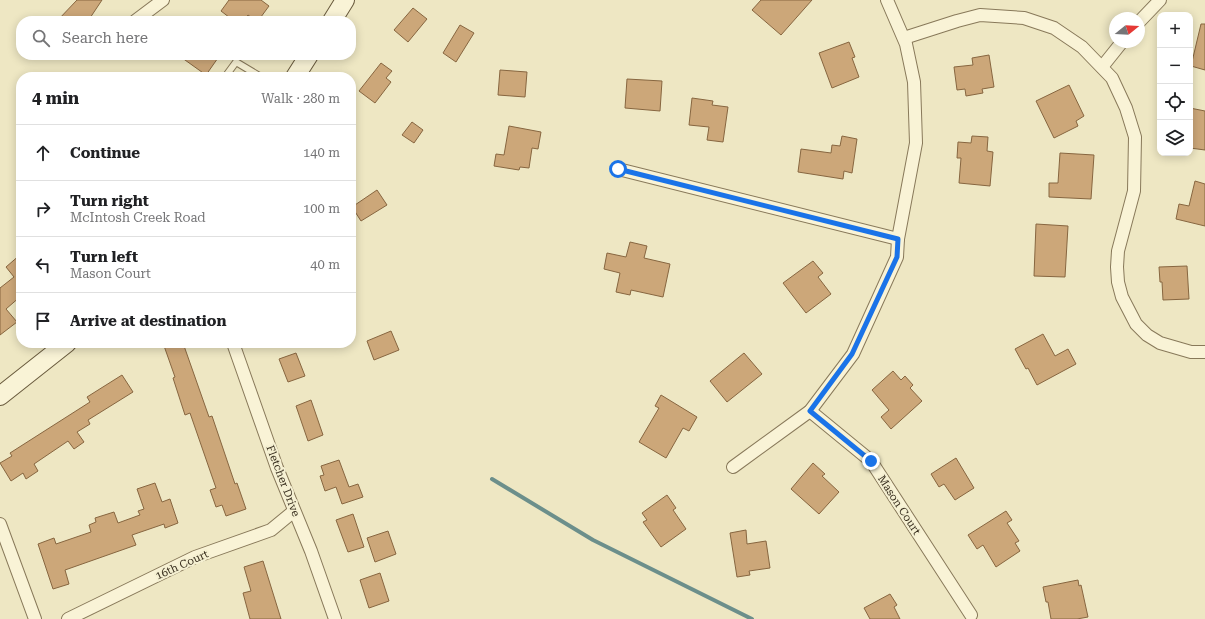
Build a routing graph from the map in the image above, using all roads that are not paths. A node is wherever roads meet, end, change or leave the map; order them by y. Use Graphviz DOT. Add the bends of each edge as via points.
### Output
graph roads {
  1 [pos="163,0"];
  2 [pos="345,0"];
  3 [pos="887,0"];
  4 [pos="1160,0"];
  5 [pos="142,16"];
  6 [pos="335,16"];
  7 [pos="1145,16"];
  8 [pos="904,38"];
  9 [pos="1117,48"];
  10 [pos="307,60"];
  11 [pos="1102,67"];
  12 [pos="229,72"];
  13 [pos="252,72"];
  14 [pos="298,72"];
  15 [pos="618,169"];
  16 [pos="898,239"];
  17 [pos="60,348"];
  18 [pos="235,348"];
  19 [pos="1205,352"];
  20 [pos="0,396"];
  21 [pos="810,411"];
  22 [pos="733,467"];
  23 [pos="294,511"];
  24 [pos="0,524"];
  25 [pos="971,615"];
  26 [pos="35,619"];
  27 [pos="68,619"];
  28 [pos="335,619"];
  1 -- 5 [label="street"];
  2 -- 6 [label="main road"];
  3 -- 8 [label="street"];
  4 -- 7 [label="street"];
  8 -- 11 [label="street" via="980,15 1024,18 1054,28 1082,47"];
  8 -- 16 [label="street" via="914,82 916,143"];
  9 -- 11 [label="street"];
  10 -- 14 [label="main road"];
  11 -- 19 [label="street" via="1112,78 1126,108 1135,137 1134,191 1118,251 1118,282 1122,297 1136,324 1147,335 1160,343 1191,352"];
  12 -- 13 [label="lane" via="236,62"];
  15 -- 16 [label="street"];
  16 -- 21 [label="street" via="897,257 852,354"];
  17 -- 20 [label="main road"];
  18 -- 23 [label="street, Fletcher Drive"];
  21 -- 22 [label="street"];
  21 -- 25 [label="street, Mason Court" via="871,461"];
  23 -- 27 [label="street, 16th Court" via="271,530 195,557"];
  23 -- 28 [label="street, Fletcher Drive"];
  24 -- 26 [label="street"];
}
